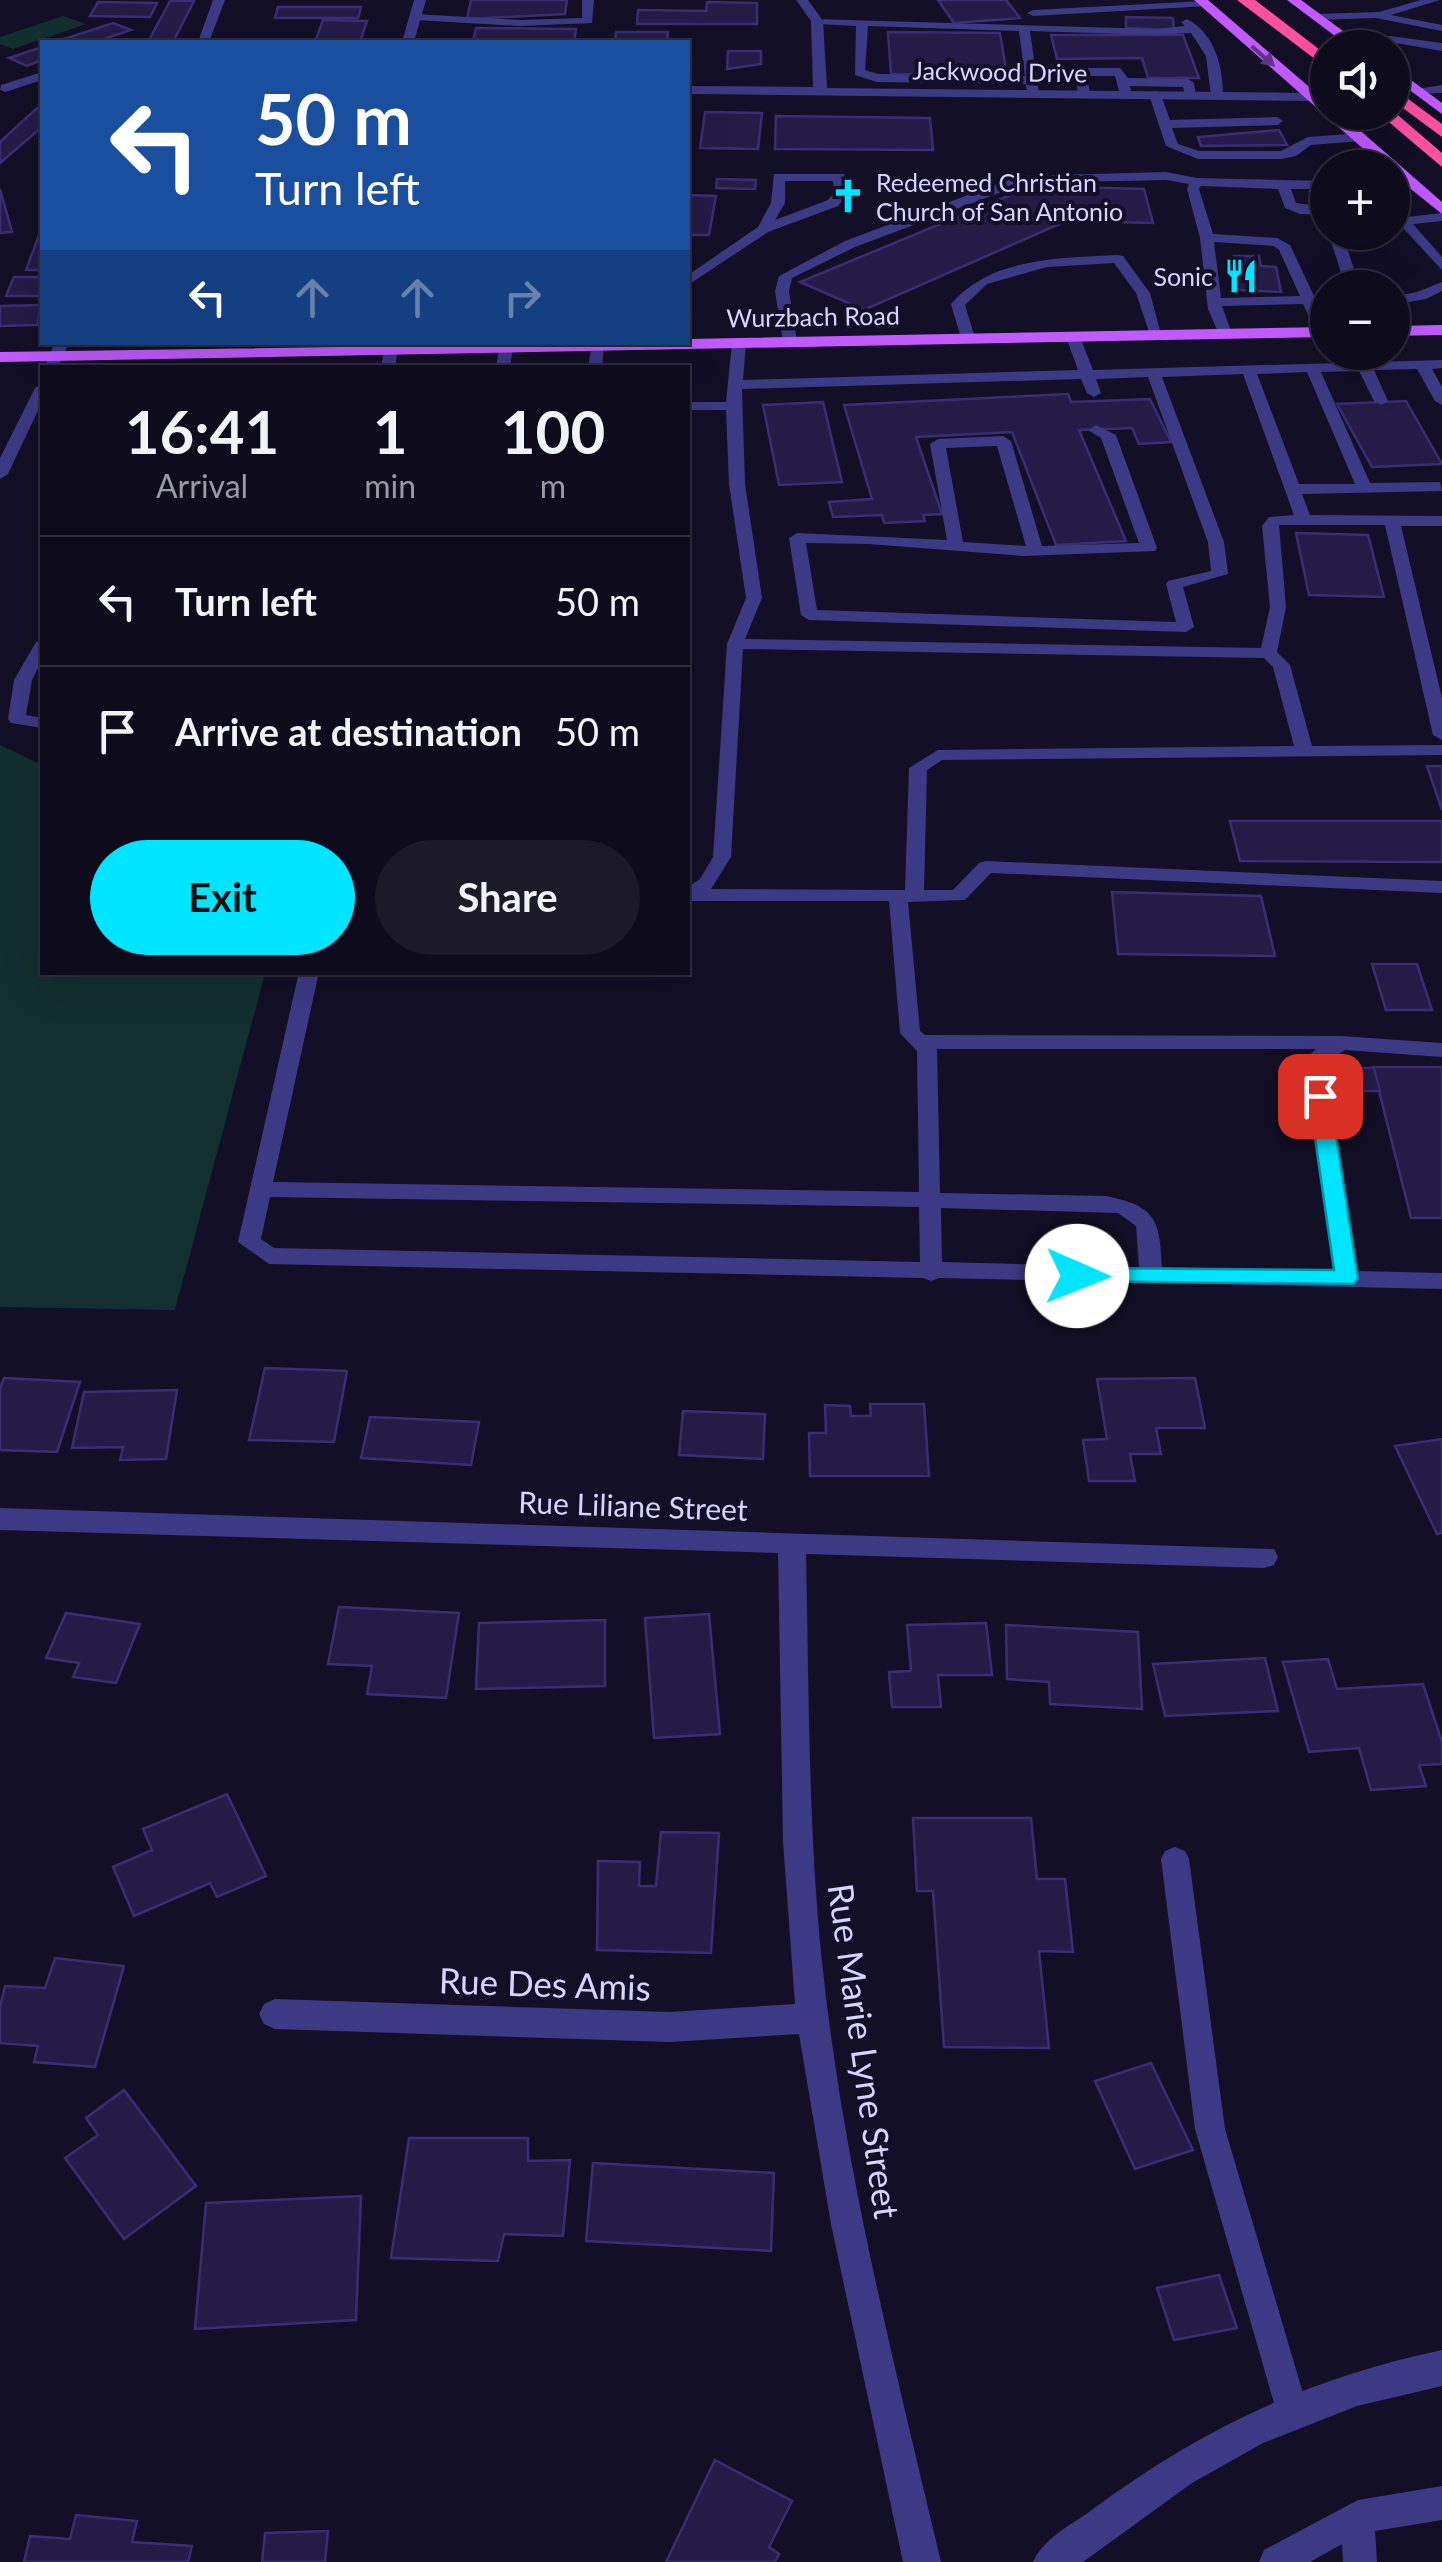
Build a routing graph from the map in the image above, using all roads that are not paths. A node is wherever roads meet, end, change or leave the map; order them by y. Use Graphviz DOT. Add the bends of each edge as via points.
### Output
graph roads {
  1 [pos="218,0"];
  2 [pos="420,0"];
  3 [pos="457,0"];
  4 [pos="588,0"];
  5 [pos="802,0"];
  6 [pos="1023,0"];
  7 [pos="1245,0"];
  8 [pos="1272,0"];
  9 [pos="1293,0"];
  10 [pos="1434,0"];
  11 [pos="1202,2"];
  12 [pos="1165,3"];
  13 [pos="1033,12"];
  14 [pos="1376,14"];
  15 [pos="415,17"];
  16 [pos="1317,17"];
  17 [pos="868,19"];
  18 [pos="452,20"];
  19 [pos="817,21"];
  20 [pos="1024,28"];
  21 [pos="1045,28"];
  22 [pos="1442,28"];
  23 [pos="1195,29"];
  24 [pos="1312,30"];
  25 [pos="1336,30"];
  26 [pos="203,40"];
  27 [pos="409,40"];
  28 [pos="1410,42"];
  29 [pos="1442,47"];
  30 [pos="1310,50"];
  31 [pos="40,77"];
  32 [pos="1410,84"];
  33 [pos="939,86"];
  34 [pos="1032,87"];
  35 [pos="1124,88"];
  36 [pos="1442,89"];
  37 [pos="2,90"];
  38 [pos="690,90"];
  39 [pos="1189,90"];
  40 [pos="1217,90"];
  41 [pos="1418,90"];
  42 [pos="820,91"];
  43 [pos="1084,94"];
  44 [pos="1155,95"];
  45 [pos="1310,96"];
  46 [pos="1262,97"];
  47 [pos="1310,98"];
  48 [pos="1410,106"];
  49 [pos="1442,110"];
  50 [pos="1164,124"];
  51 [pos="1352,130"];
  52 [pos="1406,130"];
  53 [pos="1293,131"];
  54 [pos="1442,132"];
  55 [pos="1361,137"];
  56 [pos="1442,162"];
  57 [pos="1197,182"];
  58 [pos="1410,184"];
  59 [pos="1413,184"];
  60 [pos="1284,185"];
  61 [pos="1310,185"];
  62 [pos="1310,209"];
  63 [pos="1410,213"];
  64 [pos="1442,213"];
  65 [pos="763,229"];
  66 [pos="1410,229"];
  67 [pos="1207,238"];
  68 [pos="1442,245"];
  69 [pos="1425,246"];
  70 [pos="1442,266"];
  71 [pos="692,274"];
  72 [pos="1442,286"];
  73 [pos="1410,298"];
  74 [pos="1307,300"];
  75 [pos="1215,302"];
  76 [pos="1310,305"];
  77 [pos="1442,330"];
  78 [pos="1410,331"];
  79 [pos="1310,332"];
  80 [pos="1225,334"];
  81 [pos="1157,335"];
  82 [pos="1074,336"];
  83 [pos="968,338"];
  84 [pos="790,342"];
  85 [pos="740,343"];
  86 [pos="690,344"];
  87 [pos="482,345"];
  88 [pos="598,345"];
  89 [pos="392,346"];
  90 [pos="506,347"];
  91 [pos="131,348"];
  92 [pos="56,355"];
  93 [pos="0,357"];
  94 [pos="1410,364"];
  95 [pos="1422,364"];
  96 [pos="1442,364"];
  97 [pos="503,365"];
  98 [pos="595,365"];
  99 [pos="1310,366"];
  100 [pos="1248,368"];
  101 [pos="1314,370"];
  102 [pos="1366,370"];
  103 [pos="1154,372"];
  104 [pos="1089,374"];
  105 [pos="738,385"];
  106 [pos="40,392"];
  107 [pos="1097,398"];
  108 [pos="1380,401"];
  109 [pos="1442,401"];
  110 [pos="690,406"];
  111 [pos="732,406"];
  112 [pos="0,428"];
  113 [pos="23,428"];
  114 [pos="1108,431"];
  115 [pos="0,474"];
  116 [pos="1440,486"];
  117 [pos="1364,487"];
  118 [pos="1295,490"];
  119 [pos="1304,520"];
  120 [pos="1392,521"];
  121 [pos="1442,521"];
  122 [pos="956,546"];
  123 [pos="1036,551"];
  124 [pos="1161,566"];
  125 [pos="736,644"];
  126 [pos="40,650"];
  127 [pos="1268,654"];
  128 [pos="40,723"];
  129 [pos="1442,735"];
  130 [pos="1442,750"];
  131 [pos="1305,753"];
  132 [pos="1442,888"];
  133 [pos="690,894"];
  134 [pos="690,895"];
  135 [pos="906,895"];
  136 [pos="308,975"];
  137 [pos="919,1042"];
  138 [pos="1341,1043"];
  139 [pos="1442,1050"];
  140 [pos="258,1189"];
  141 [pos="930,1200"];
  142 [pos="931,1273"];
  143 [pos="1150,1277"];
  144 [pos="1346,1278"];
  145 [pos="1442,1281"];
  146 [pos="0,1519"];
  147 [pos="792,1543"];
  148 [pos="1264,1557"];
  149 [pos="1174,1859"];
  150 [pos="275,2014"];
  151 [pos="813,2018"];
  152 [pos="1442,2368"];
  153 [pos="1292,2410"];
  154 [pos="1442,2503"];
  155 [pos="1358,2517"];
  156 [pos="922,2562"];
  157 [pos="1052,2562"];
  158 [pos="1276,2562"];
  159 [pos="1360,2562"];
  1 -- 26 [label="lane"];
  2 -- 15 [label="street"];
  3 -- 18 [label="lane"];
  4 -- 18 [label="lane" via="588,21"];
  5 -- 19 [label="street"];
  6 -- 13 [label="lane"];
  7 -- 30 [label="highway"];
  8 -- 24 [label="highway"];
  9 -- 16 [label="main road"];
  10 -- 14 [label="lane"];
  11 -- 12 [label="lane"];
  11 -- 45 [label="main road, one-way"];
  12 -- 13 [label="lane"];
  12 -- 23 [label="lane"];
  13 -- 21 [label="lane"];
  14 -- 16 [label="lane"];
  14 -- 22 [label="lane"];
  15 -- 18 [label="lane"];
  15 -- 27 [label="street"];
  16 -- 25 [label="main road"];
  17 -- 19 [label="lane"];
  17 -- 20 [label="lane"];
  17 -- 33 [label="lane" via="859,72"];
  19 -- 42 [label="street"];
  20 -- 21 [label="lane"];
  20 -- 34 [label="lane"];
  21 -- 23 [label="lane"];
  23 -- 40 [label="lane" via="1218,66"];
  28 -- 29 [label="lane"];
  31 -- 37 [label="lane"];
  32 -- 41 [label="main road"];
  33 -- 34 [label="street, Jackwood Drive"];
  33 -- 42 [label="street, Jackwood Drive"];
  34 -- 43 [label="street, Jackwood Drive"];
  35 -- 39 [label="lane"];
  35 -- 43 [label="street, Jackwood Drive"];
  35 -- 43 [label="lane" via="1120,72 1081,72"];
  35 -- 44 [label="street, Jackwood Drive"];
  36 -- 41 [label="lane"];
  38 -- 42 [label="street, Jackwood Drive"];
  39 -- 40 [label="street, Jackwood Drive"];
  39 -- 44 [label="street, Jackwood Drive"];
  40 -- 46 [label="street, Jackwood Drive"];
  41 -- 49 [label="main road"];
  44 -- 50 [label="lane"];
  46 -- 47 [label="street, Jackwood Drive"];
  46 -- 53 [label="lane" via="1268,114"];
  48 -- 54 [label="highway"];
  50 -- 53 [label="lane"];
  50 -- 53 [label="lane" via="1172,146 1198,155 1292,153"];
  51 -- 55 [label="main road"];
  52 -- 56 [label="highway"];
  53 -- 55 [label="lane"];
  55 -- 59 [label="main road"];
  57 -- 60 [label="lane"];
  57 -- 67 [label="lane"];
  57 -- 84 [label="lane" via="1166,176 1024,179 850,244 786,276"];
  58 -- 59 [label="lane"];
  59 -- 64 [label="main road"];
  60 -- 61 [label="lane"];
  60 -- 62 [label="lane" via="1290,205"];
  63 -- 64 [label="lane"];
  65 -- 65 [label="lane" via="778,203 780,176 839,177 841,194 833,203"];
  65 -- 71 [label="lane"];
  66 -- 69 [label="lane"];
  67 -- 74 [label="lane" via="1277,242"];
  67 -- 75 [label="lane"];
  68 -- 69 [label="lane"];
  69 -- 70 [label="lane"];
  72 -- 73 [label="lane"];
  74 -- 75 [label="lane"];
  74 -- 76 [label="lane"];
  75 -- 80 [label="lane"];
  77 -- 78 [label="main road"];
  79 -- 80 [label="main road, Wurzbach Road"];
  80 -- 81 [label="main road, Wurzbach Road"];
  81 -- 82 [label="main road, Wurzbach Road"];
  81 -- 83 [label="lane" via="1143,293 1118,258 1046,263 982,281 958,304"];
  82 -- 83 [label="main road, Wurzbach Road"];
  82 -- 104 [label="lane"];
  83 -- 84 [label="main road, Wurzbach Road"];
  84 -- 85 [label="main road, Wurzbach Road"];
  85 -- 86 [label="main road, Wurzbach Road"];
  85 -- 105 [label="lane"];
  87 -- 89 [label="main road, Wurzbach Road"];
  87 -- 90 [label="main road, Wurzbach Road"];
  88 -- 90 [label="main road, Wurzbach Road"];
  88 -- 98 [label="lane"];
  89 -- 91 [label="main road, Wurzbach Road"];
  90 -- 97 [label="lane"];
  91 -- 92 [label="main road, Wurzbach Road"];
  92 -- 93 [label="main road, Wurzbach Road"];
  94 -- 95 [label="lane"];
  95 -- 96 [label="lane"];
  95 -- 109 [label="lane"];
  99 -- 100 [label="lane"];
  100 -- 103 [label="lane"];
  100 -- 118 [label="lane"];
  101 -- 117 [label="lane"];
  102 -- 108 [label="lane"];
  103 -- 104 [label="lane"];
  103 -- 124 [label="lane" via="1216,542 1220,574"];
  104 -- 105 [label="lane"];
  104 -- 107 [label="lane"];
  105 -- 111 [label="lane"];
  106 -- 113 [label="lane"];
  110 -- 111 [label="lane"];
  111 -- 125 [label="lane" via="754,598"];
  112 -- 113 [label="lane"];
  113 -- 115 [label="lane"];
  114 -- 124 [label="lane"];
  116 -- 117 [label="lane"];
  117 -- 118 [label="lane"];
  118 -- 119 [label="lane"];
  119 -- 120 [label="lane"];
  119 -- 127 [label="lane" via="1275,520 1270,526 1278,590"];
  120 -- 121 [label="lane"];
  120 -- 129 [label="lane"];
  122 -- 123 [label="lane"];
  122 -- 123 [label="lane" via="938,444 1003,441"];
  122 -- 124 [label="lane" via="797,538 809,616 1186,627"];
  123 -- 124 [label="lane"];
  125 -- 127 [label="lane"];
  125 -- 133 [label="lane" via="722,858 708,883"];
  126 -- 128 [label="lane" via="23,680 17,719"];
  127 -- 131 [label="lane" via="1281,665"];
  130 -- 131 [label="lane"];
  131 -- 135 [label="lane" via="938,755 918,768"];
  132 -- 135 [label="lane" via="986,867 958,896"];
  134 -- 135 [label="lane"];
  135 -- 137 [label="lane" via="910,1034"];
  136 -- 140 [label="lane"];
  137 -- 138 [label="lane"];
  137 -- 141 [label="lane" via="927,1049"];
  138 -- 139 [label="lane"];
  138 -- 144 [label="lane" via="1314,1060"];
  140 -- 141 [label="lane"];
  140 -- 142 [label="lane" via="250,1242 268,1256"];
  141 -- 142 [label="lane"];
  141 -- 143 [label="lane" via="1131,1206 1148,1227"];
  142 -- 143 [label="lane"];
  143 -- 144 [label="lane"];
  144 -- 145 [label="lane"];
  146 -- 147 [label="street, Rue Liliane Street"];
  147 -- 148 [label="street, Rue Liliane Street"];
  147 -- 151 [label="street, Rue Marie Lyne Street" via="799,1848"];
  149 -- 153 [label="lane" via="1210,2128"];
  150 -- 151 [label="street, Rue Des Amis" via="670,2027"];
  151 -- 156 [label="street, Rue Marie Lyne Street" via="854,2260"];
  152 -- 153 [label="street" via="1365,2384"];
  153 -- 157 [label="street" via="1222,2444"];
  154 -- 155 [label="lane"];
  155 -- 158 [label="lane"];
  155 -- 159 [label="lane"];
}
